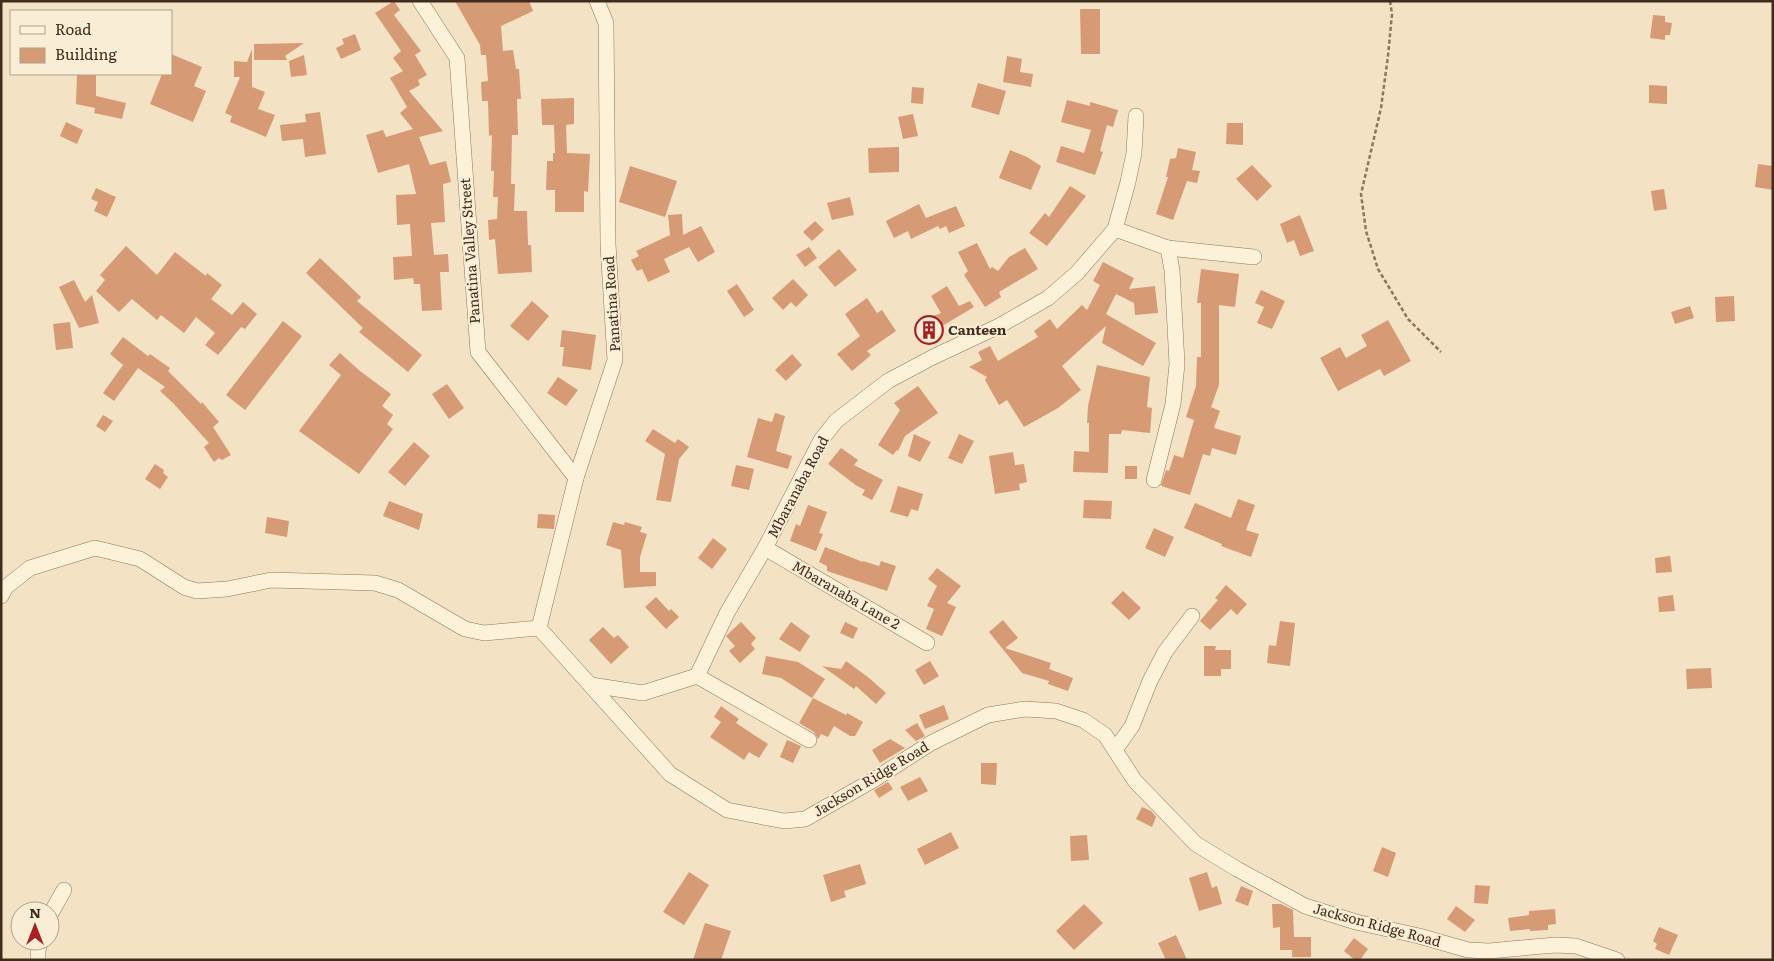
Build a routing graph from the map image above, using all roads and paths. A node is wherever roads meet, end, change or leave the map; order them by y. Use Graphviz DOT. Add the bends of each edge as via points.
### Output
graph roads {
  1 [pos="420,1"];
  2 [pos="597,1"];
  3 [pos="1390,1"];
  4 [pos="1136,116"];
  5 [pos="1115,229"];
  6 [pos="1168,248"];
  7 [pos="1254,257"];
  8 [pos="1441,352"];
  9 [pos="576,478"];
  10 [pos="1154,480"];
  11 [pos="765,548"];
  12 [pos="1,596"];
  13 [pos="1192,616"];
  14 [pos="539,628"];
  15 [pos="927,643"];
  16 [pos="697,676"];
  17 [pos="591,685"];
  18 [pos="809,740"];
  19 [pos="1115,750"];
  20 [pos="64,890"];
  21 [pos="58,901"];
  22 [pos="1617,960"];
  1 -- 9 [label="street, Panatina Valley Street" via="457,58 478,352"];
  2 -- 9 [label="street, Panatina Road" via="606,23 608,244 616,360"];
  3 -- 8 [label="path" via="1392,14 1381,108 1361,194 1365,222 1378,269 1408,319"];
  4 -- 5 [label="street, Mbaranaba Road" via="1134,153"];
  5 -- 6 [label="street"];
  5 -- 11 [label="street, Mbaranaba Road" via="1077,273 1048,298 888,381 836,421 821,440"];
  6 -- 7 [label="street"];
  6 -- 10 [label="street" via="1177,364 1173,404"];
  9 -- 14 [label="street, Panatina Road"];
  11 -- 15 [label="street, Mbaranaba Lane 2"];
  11 -- 16 [label="street, Mbaranaba Road" via="727,612"];
  12 -- 14 [label="street" via="6,587 30,568 95,548 140,559 184,588 197,591 271,580 375,583 398,590 465,629 484,633"];
  13 -- 19 [label="street" via="1165,652 1132,726"];
  14 -- 17 [label="street, Jackson Ridge Road"];
  16 -- 17 [label="street" via="643,693"];
  16 -- 18 [label="street"];
  17 -- 19 [label="street, Jackson Ridge Road" via="670,774 727,810 784,821 805,819 931,743 988,716 1025,709 1056,711 1083,720 1105,735"];
  19 -- 22 [label="street, Jackson Ridge Road" via="1135,781 1196,844 1305,906 1468,950 1576,946"];
  20 -- 21 [label="street"];
}
